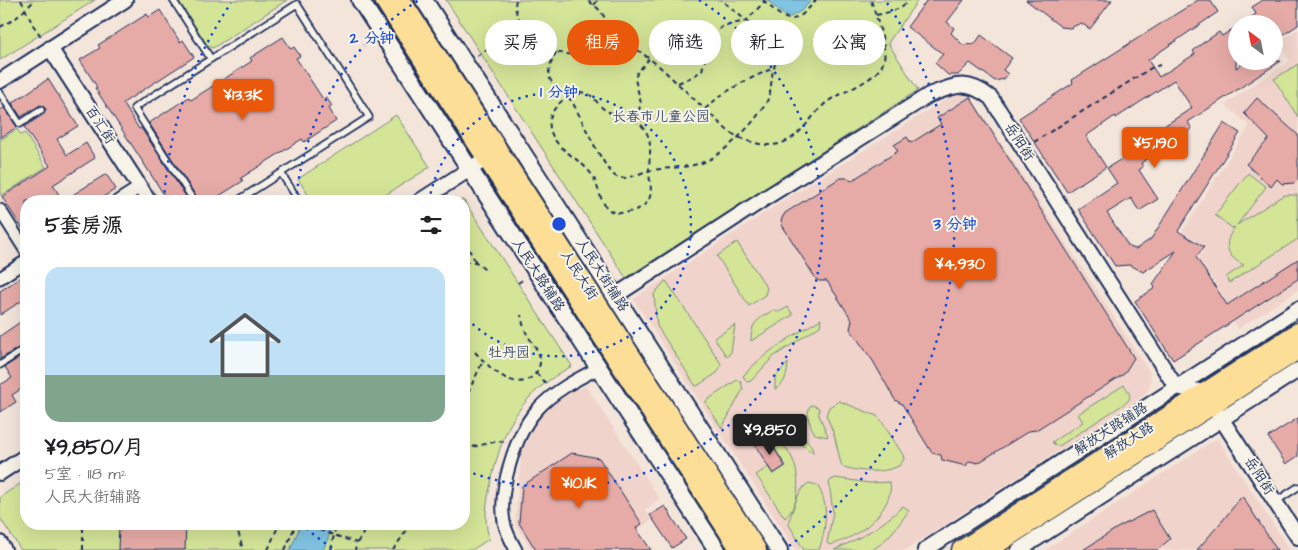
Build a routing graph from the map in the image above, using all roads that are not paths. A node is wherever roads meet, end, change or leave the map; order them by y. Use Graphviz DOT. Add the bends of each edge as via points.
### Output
graph roads {
  1 [pos="125,0"];
  2 [pos="173,0"];
  3 [pos="360,0"];
  4 [pos="384,0"];
  5 [pos="400,0"];
  6 [pos="424,0"];
  7 [pos="50,48"];
  8 [pos="211,59"];
  9 [pos="28,63"];
  10 [pos="0,73"];
  11 [pos="0,81"];
  12 [pos="0,93"];
  13 [pos="41,110"];
  14 [pos="486,158"];
  15 [pos="470,169"];
  16 [pos="281,173"];
  17 [pos="140,187"];
  18 [pos="127,195"];
  19 [pos="145,195"];
  20 [pos="190,195"];
  21 [pos="246,195"];
  22 [pos="295,195"];
  23 [pos="429,195"];
  24 [pos="0,210"];
  25 [pos="20,242"];
  26 [pos="20,265"];
  27 [pos="0,278"];
  28 [pos="616,296"];
  29 [pos="1298,309"];
  30 [pos="1298,332"];
  31 [pos="1298,350"];
  32 [pos="20,352"];
  33 [pos="0,365"];
  34 [pos="599,368"];
  35 [pos="1298,370"];
  36 [pos="1176,387"];
  37 [pos="1213,406"];
  38 [pos="20,460"];
  39 [pos="0,473"];
  40 [pos="1298,487"];
  41 [pos="1275,502"];
  42 [pos="1298,537"];
  43 [pos="0,543"];
  44 [pos="4,550"];
  45 [pos="516,550"];
  46 [pos="717,550"];
  47 [pos="740,550"];
  48 [pos="757,550"];
  49 [pos="779,550"];
  50 [pos="926,550"];
  51 [pos="960,550"];
  52 [pos="988,550"];
  53 [pos="1019,550"];
  1 -- 7 [label="street"];
  2 -- 8 [label="lane"];
  3 -- 15 [label="main road, 人民大路辅路"];
  4 -- 14 [label="main road, 人民大街"];
  5 -- 48 [label="main road, 人民大街"];
  6 -- 28 [label="main road, 人民大街辅路"];
  7 -- 9 [label="street"];
  7 -- 17 [label="street, 百汇街"];
  8 -- 16 [label="lane" via="296,4 369,117"];
  8 -- 20 [label="lane" via="134,108"];
  9 -- 10 [label="street"];
  9 -- 11 [label="street"];
  12 -- 13 [label="lane" via="20,124"];
  14 -- 15 [label="street"];
  14 -- 47 [label="main road, 人民大街"];
  15 -- 23 [label="street"];
  15 -- 34 [label="main road, 人民大路辅路"];
  16 -- 21 [label="lane"];
  16 -- 22 [label="lane"];
  17 -- 18 [label="street"];
  17 -- 19 [label="street, 百汇街"];
  24 -- 25 [label="street"];
  26 -- 27 [label="street"];
  28 -- 36 [label="street, 岳阳街" via="929,95 952,86 967,85 980,89 991,98"];
  28 -- 49 [label="main road, 人民大街辅路"];
  29 -- 36 [label="street, 解放大路辅路"];
  30 -- 37 [label="main road, 解放大路"];
  31 -- 37 [label="main road, 解放大路"];
  32 -- 33 [label="lane"];
  34 -- 45 [label="street" via="555,394 537,410 517,443 509,467 503,509 504,524"];
  34 -- 46 [label="main road, 人民大路辅路"];
  35 -- 37 [label="street"];
  36 -- 37 [label="street"];
  36 -- 50 [label="street, 解放大路辅路"];
  37 -- 41 [label="street, 岳阳街"];
  37 -- 51 [label="main road, 解放大路"];
  37 -- 52 [label="main road, 解放大路"];
  37 -- 53 [label="street"];
  38 -- 39 [label="street"];
  40 -- 41 [label="lane"];
  41 -- 42 [label="street, 岳阳街"];
  43 -- 44 [label="street"];
}
